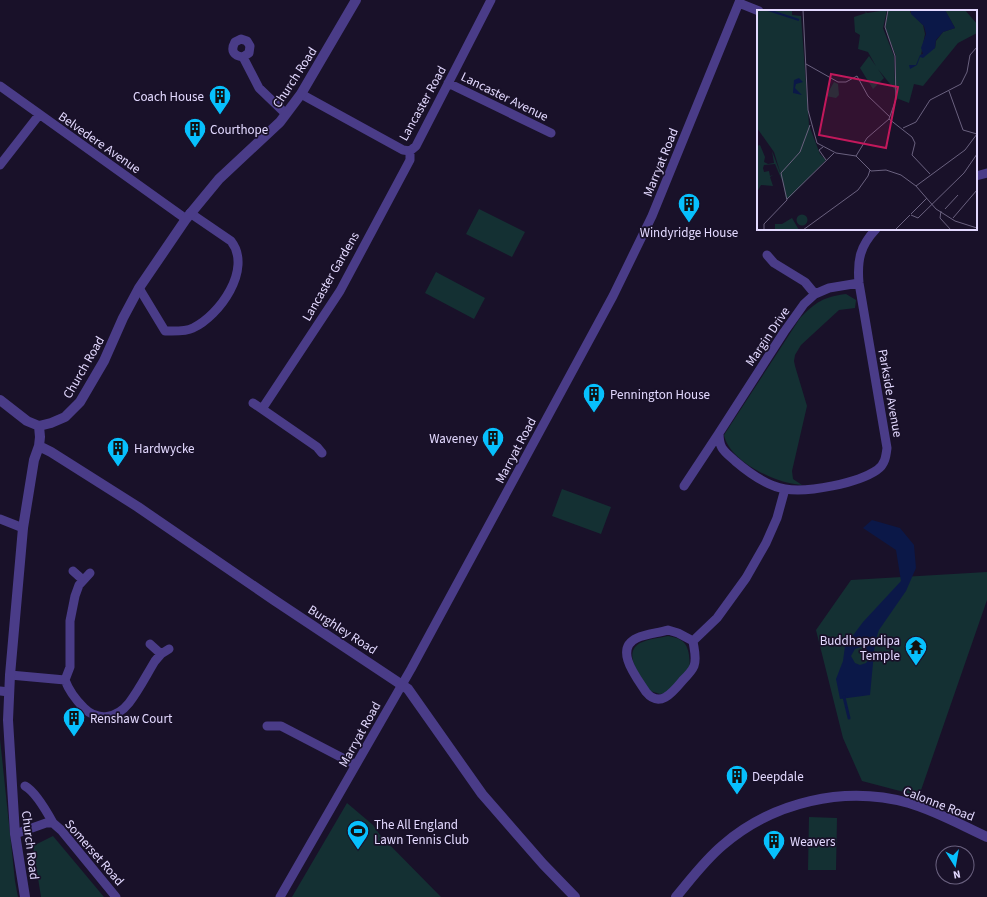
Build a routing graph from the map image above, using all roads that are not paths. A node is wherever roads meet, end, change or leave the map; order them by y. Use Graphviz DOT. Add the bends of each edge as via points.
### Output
graph roads {
  1 [pos="356,0"];
  2 [pos="491,0"];
  3 [pos="739,1"];
  4 [pos="757,10"];
  5 [pos="244,57"];
  6 [pos="448,82"];
  7 [pos="0,86"];
  8 [pos="301,94"];
  9 [pos="286,114"];
  10 [pos="39,115"];
  11 [pos="551,133"];
  12 [pos="410,152"];
  13 [pos="0,166"];
  14 [pos="987,172"];
  15 [pos="977,176"];
  16 [pos="188,216"];
  17 [pos="875,230"];
  18 [pos="767,255"];
  19 [pos="858,283"];
  20 [pos="139,288"];
  21 [pos="815,294"];
  22 [pos="0,400"];
  23 [pos="253,403"];
  24 [pos="262,409"];
  25 [pos="39,426"];
  26 [pos="719,433"];
  27 [pos="39,446"];
  28 [pos="322,453"];
  29 [pos="684,486"];
  30 [pos="785,489"];
  31 [pos="0,519"];
  32 [pos="23,528"];
  33 [pos="73,571"];
  34 [pos="90,573"];
  35 [pos="83,580"];
  36 [pos="693,641"];
  37 [pos="150,644"];
  38 [pos="169,649"];
  39 [pos="161,654"];
  40 [pos="10,675"];
  41 [pos="65,680"];
  42 [pos="402,684"];
  43 [pos="5,691"];
  44 [pos="267,726"];
  45 [pos="356,765"];
  46 [pos="25,786"];
  47 [pos="53,823"];
  48 [pos="15,834"];
  49 [pos="987,837"];
  50 [pos="25,897"];
  51 [pos="116,897"];
  52 [pos="280,897"];
  53 [pos="576,897"];
  54 [pos="676,897"];
  1 -- 8 [label="street, Church Road"];
  2 -- 6 [label="street, Lancaster Road"];
  3 -- 4 [label="street"];
  3 -- 42 [label="street, Marryat Road" via="635,252"];
  5 -- 9 [label="street" via="259,88"];
  6 -- 11 [label="street, Lancaster Avenue"];
  6 -- 12 [label="street, Lancaster Road" via="416,146"];
  7 -- 10 [label="street, Belvedere Avenue"];
  8 -- 9 [label="street, Church Road"];
  8 -- 12 [label="street, Lancaster Road"];
  9 -- 16 [label="street, Church Road" via="218,179"];
  10 -- 13 [label="street"];
  10 -- 16 [label="street, Belvedere Avenue"];
  12 -- 24 [label="street, Lancaster Gardens" via="410,160 340,291"];
  14 -- 15 [label="street"];
  16 -- 20 [label="street, Church Road"];
  16 -- 20 [label="street" via="233,244 238,262 236,275 224,301 214,313 191,329 165,331"];
  17 -- 19 [label="street, Parkside Avenue" via="865,241 859,256"];
  18 -- 21 [label="street" via="774,263 805,282"];
  19 -- 21 [label="street, Margin Drive" via="830,288"];
  19 -- 30 [label="street, Parkside Avenue" via="887,448 886,458 878,470 830,487"];
  20 -- 25 [label="street, Church Road" via="104,361 80,402 64,417"];
  21 -- 26 [label="street, Margin Drive" via="804,304"];
  22 -- 25 [label="street" via="27,421"];
  23 -- 24 [label="street"];
  24 -- 28 [label="street"];
  25 -- 27 [label="street, Church Road"];
  26 -- 29 [label="street, Margin Drive"];
  26 -- 30 [label="street" via="719,443 723,450 743,468 763,481"];
  27 -- 32 [label="street, Church Road" via="34,460"];
  27 -- 42 [label="street, Burghley Road" via="138,507"];
  30 -- 36 [label="street" via="777,518 746,578 717,618"];
  31 -- 32 [label="street"];
  32 -- 40 [label="street, Church Road"];
  33 -- 35 [label="street"];
  34 -- 35 [label="street"];
  35 -- 41 [label="street" via="75,596 70,621 70,667"];
  36 -- 36 [label="street" via="668,630 631,642 627,648 628,662 649,696 669,696 694,668 696,661"];
  37 -- 39 [label="street"];
  38 -- 39 [label="street"];
  39 -- 41 [label="street" via="129,703 122,710 105,717 96,717 86,711 67,688"];
  40 -- 41 [label="street"];
  40 -- 43 [label="street, Church Road"];
  42 -- 45 [label="street, Marryat Road"];
  42 -- 53 [label="street, Burghley Road" via="411,691 482,794 543,864"];
  43 -- 48 [label="street, Church Road"];
  44 -- 45 [label="street" via="281,726"];
  45 -- 52 [label="street, Marryat Road"];
  46 -- 47 [label="street, Somerset Road"];
  47 -- 48 [label="street, Somerset Road"];
  47 -- 51 [label="street, Somerset Road"];
  48 -- 50 [label="street, Church Road"];
  49 -- 54 [label="street, Calonne Road" via="946,817 893,799 845,796 818,800 791,806 751,824 723,845"];
}
